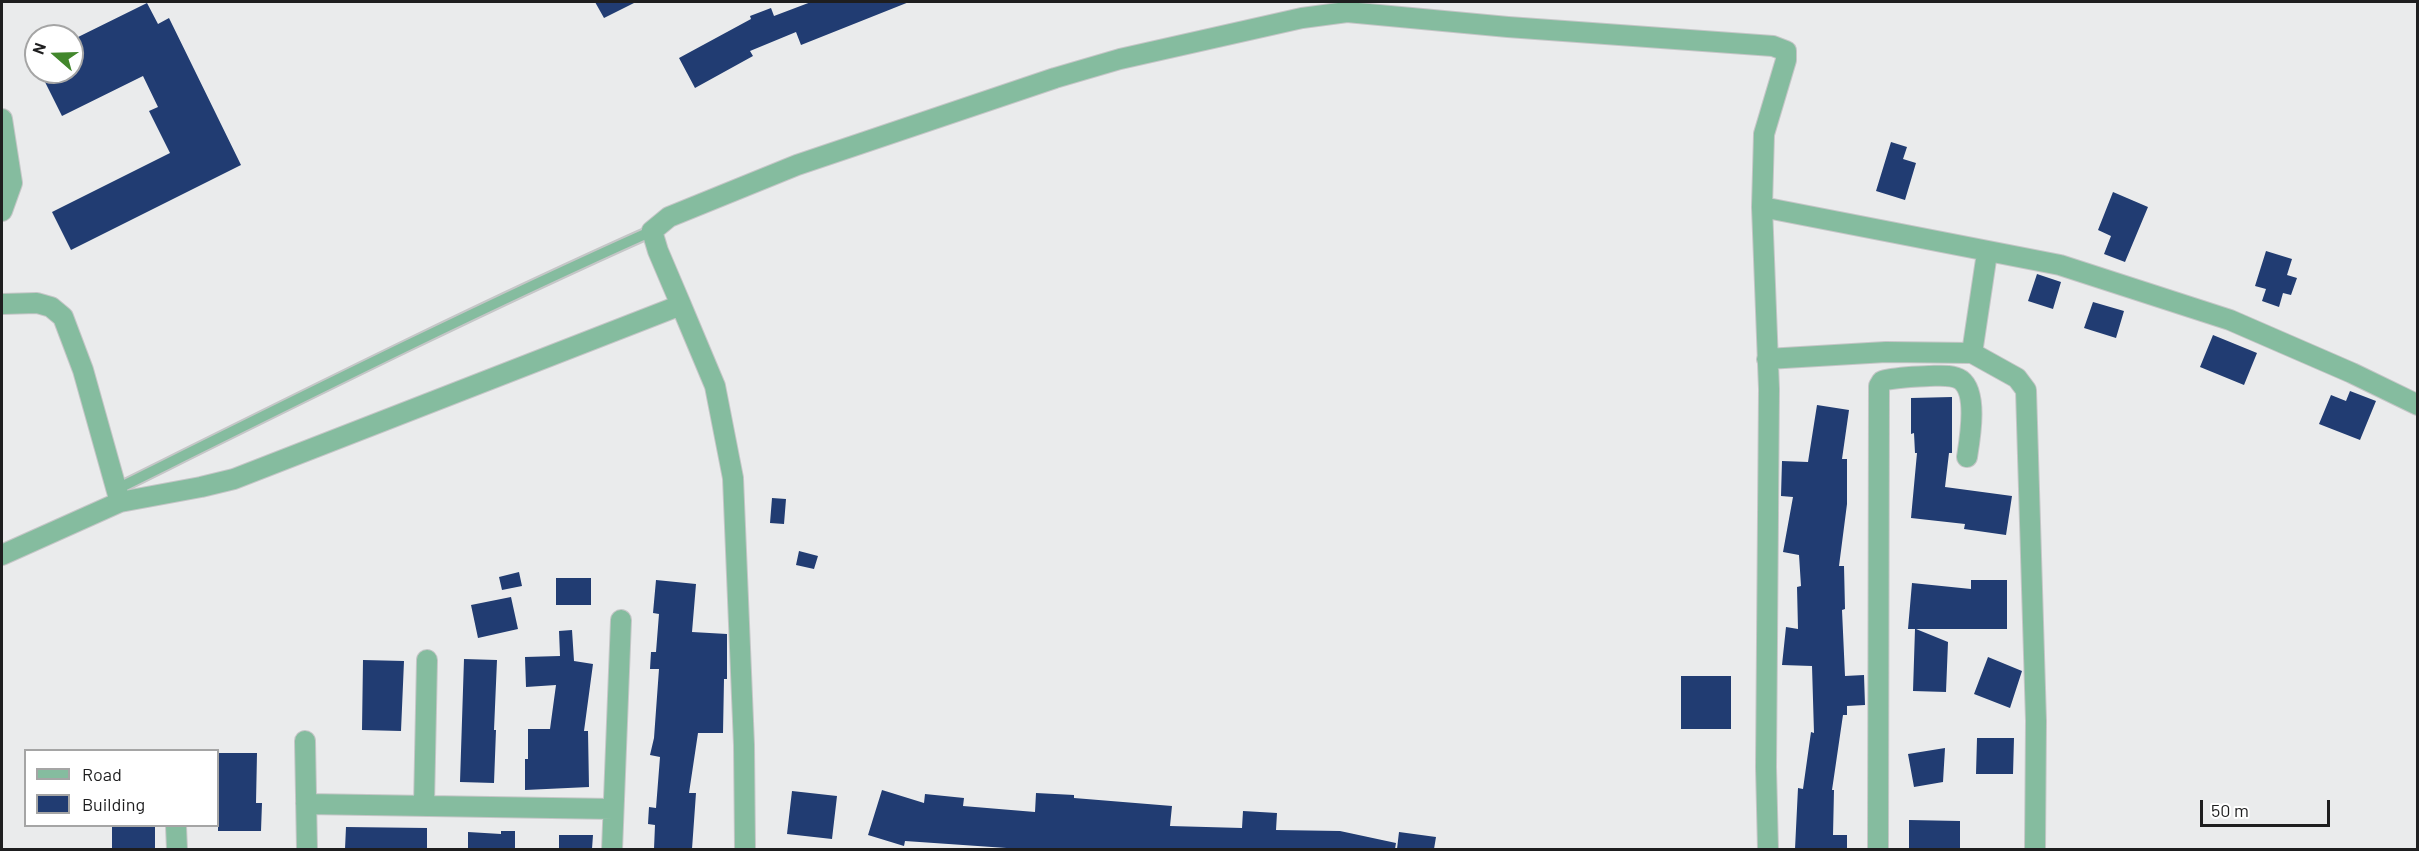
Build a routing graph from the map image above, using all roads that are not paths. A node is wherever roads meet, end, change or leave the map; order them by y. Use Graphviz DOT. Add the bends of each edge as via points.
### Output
graph roads {
  1 [pos="2,120"];
  2 [pos="1762,207"];
  3 [pos="2,212"];
  4 [pos="652,231"];
  5 [pos="1987,253"];
  6 [pos="2,304"];
  7 [pos="681,305"];
  8 [pos="1972,353"];
  9 [pos="1767,359"];
  10 [pos="2418,405"];
  11 [pos="1967,457"];
  12 [pos="119,496"];
  13 [pos="2,555"];
  14 [pos="621,620"];
  15 [pos="427,660"];
  16 [pos="305,741"];
  17 [pos="306,804"];
  18 [pos="424,805"];
  19 [pos="613,809"];
  20 [pos="176,827"];
  21 [pos="2039,848"];
  22 [pos="177,849"];
  23 [pos="307,849"];
  24 [pos="612,849"];
  25 [pos="745,849"];
  26 [pos="1768,849"];
  27 [pos="1878,849"];
  1 -- 3 [label="street" via="12,183"];
  2 -- 4 [label="street" via="1764,134 1786,51 1773,46 1347,12 1238,32 1055,78 797,165 669,217"];
  2 -- 5 [label="street"];
  2 -- 9 [label="street"];
  4 -- 7 [label="street"];
  4 -- 12 [label="lane" via="401,347"];
  5 -- 8 [label="street"];
  5 -- 10 [label="street" via="2060,265 2206,311"];
  6 -- 12 [label="street" via="37,303 51,307 63,317 83,370"];
  7 -- 12 [label="street" via="234,479 201,488"];
  7 -- 25 [label="street" via="715,386 734,478"];
  8 -- 9 [label="street" via="1886,352"];
  8 -- 21 [label="street" via="2017,378 2026,390"];
  9 -- 26 [label="street"];
  11 -- 27 [label="street" via="1973,412 1961,381 1940,376 1882,381"];
  12 -- 13 [label="street"];
  14 -- 19 [label="street"];
  15 -- 18 [label="street"];
  16 -- 17 [label="street"];
  17 -- 18 [label="street"];
  17 -- 23 [label="street"];
  18 -- 19 [label="street"];
  19 -- 24 [label="street"];
  20 -- 22 [label="street"];
}
